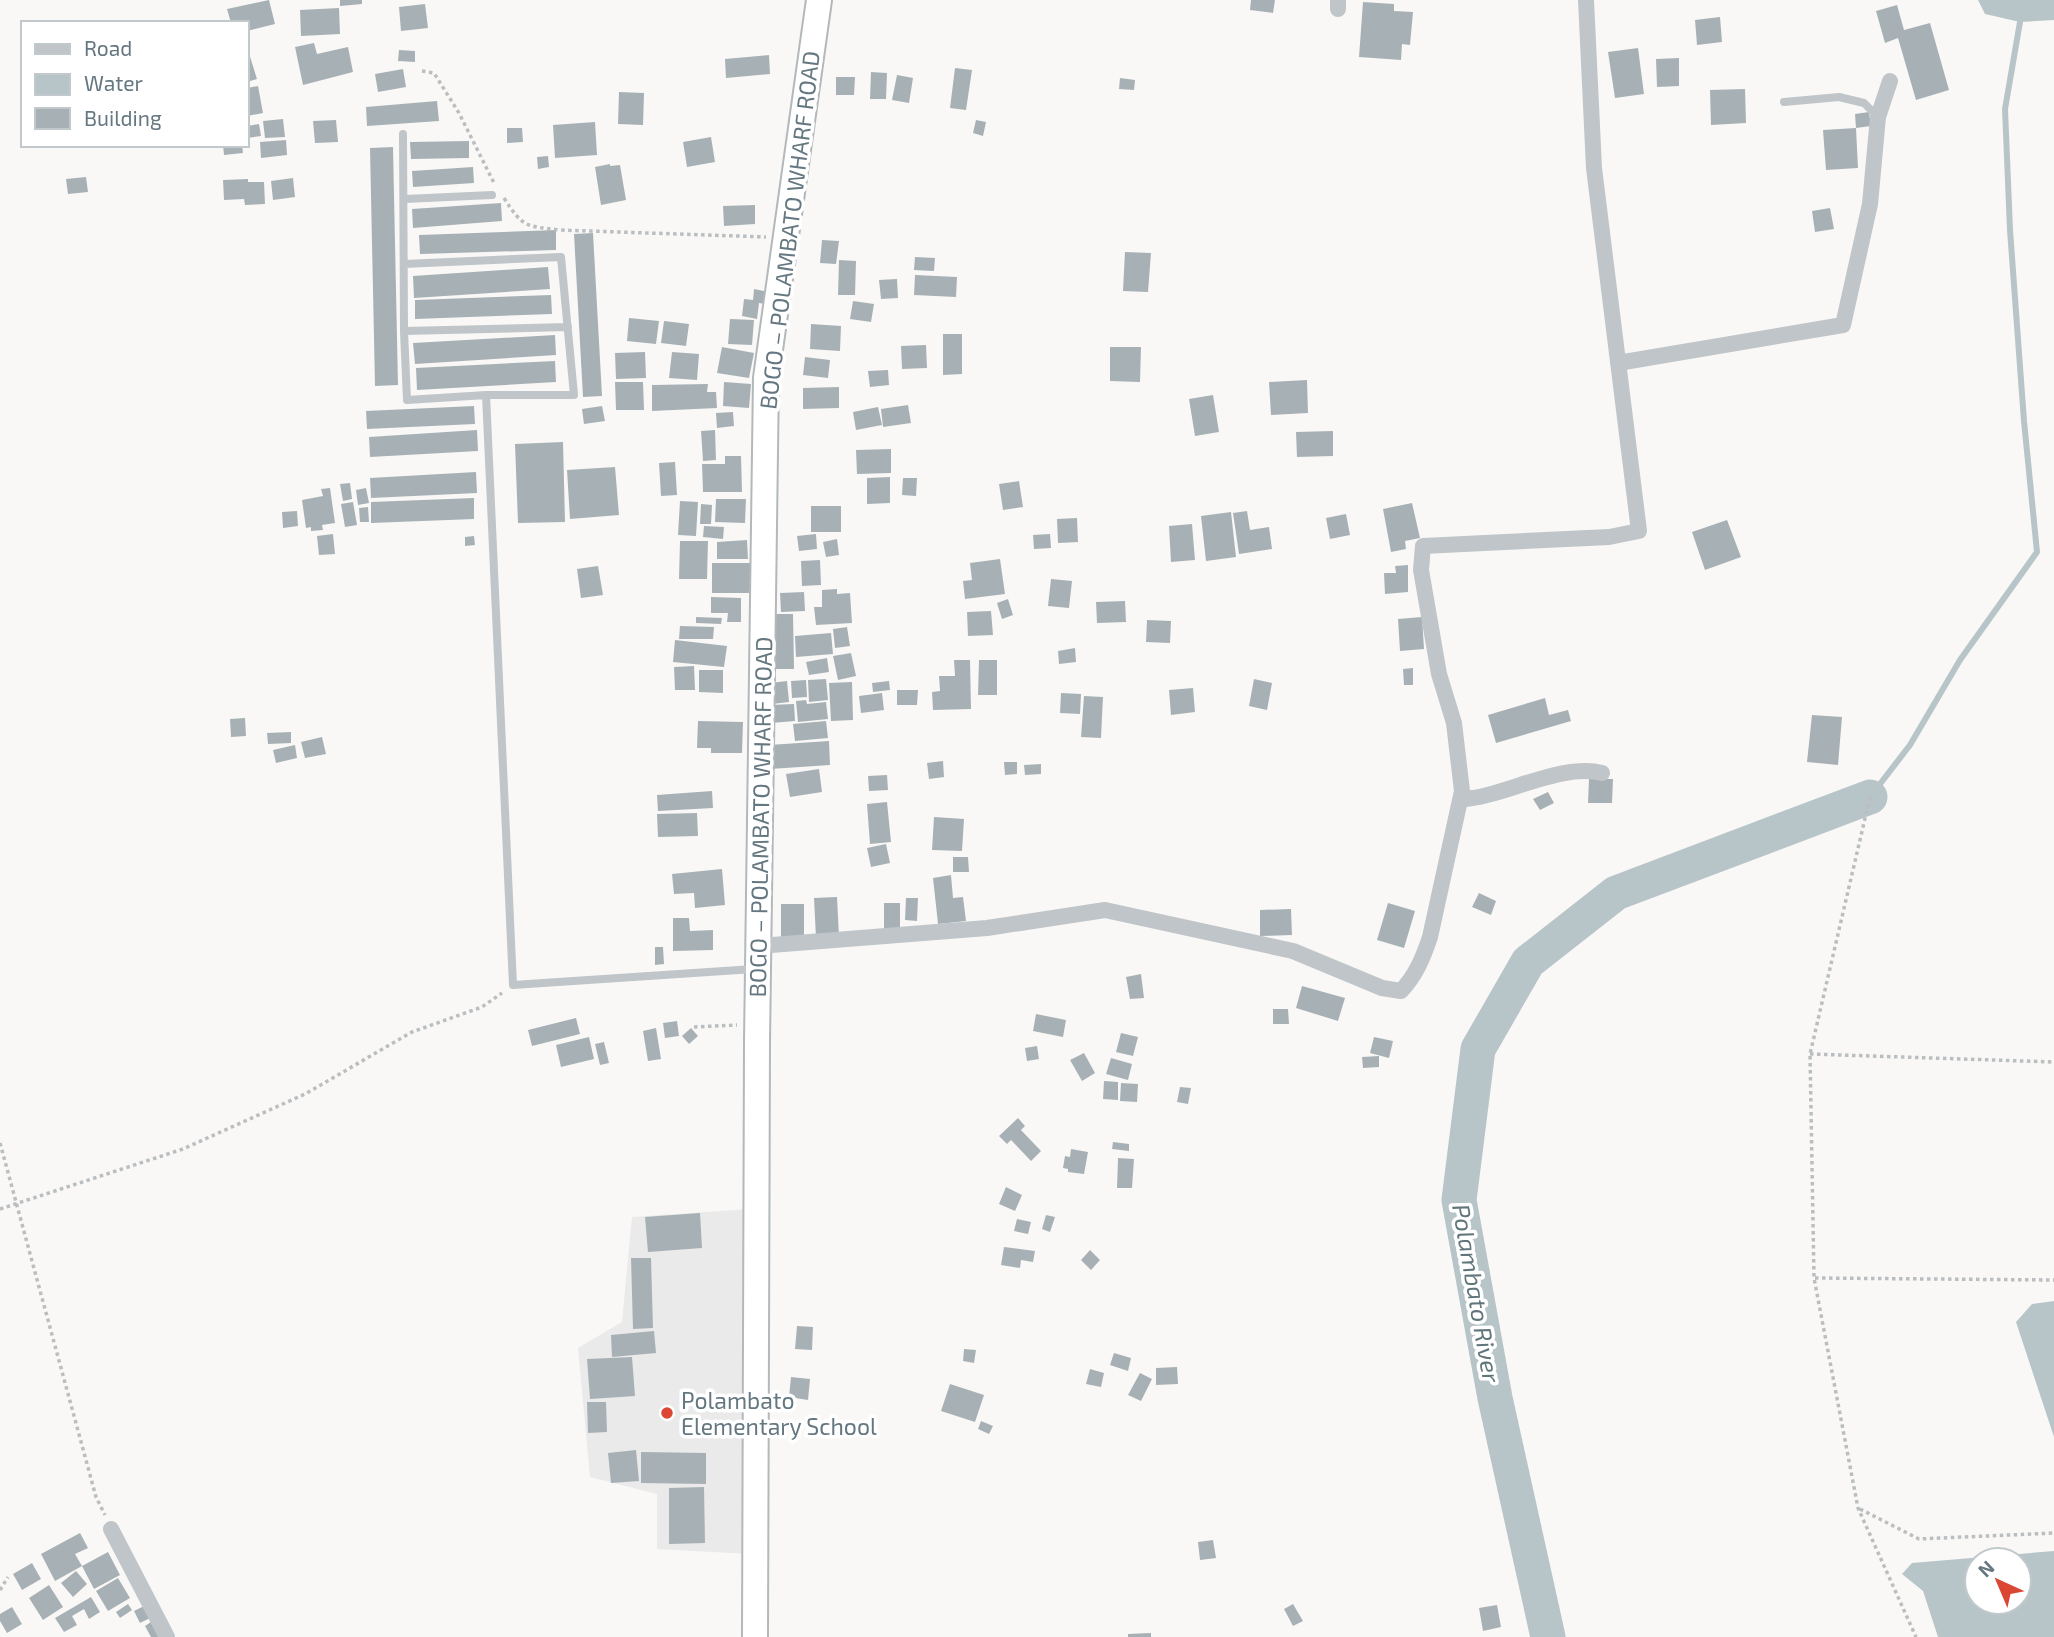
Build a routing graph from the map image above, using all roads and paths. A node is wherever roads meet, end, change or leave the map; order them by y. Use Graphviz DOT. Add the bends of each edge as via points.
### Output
graph roads {
  1 [pos="819,0"];
  2 [pos="1586,0"];
  3 [pos="422,71"];
  4 [pos="1890,80"];
  5 [pos="1784,102"];
  6 [pos="1878,117"];
  7 [pos="403,134"];
  8 [pos="492,195"];
  9 [pos="405,199"];
  10 [pos="786,238"];
  11 [pos="404,264"];
  12 [pos="569,327"];
  13 [pos="404,331"];
  14 [pos="1618,363"];
  15 [pos="486,395"];
  16 [pos="1602,774"];
  17 [pos="1870,797"];
  18 [pos="1460,800"];
  19 [pos="759,957"];
  20 [pos="513,985"];
  21 [pos="694,1027"];
  22 [pos="757,1042"];
  23 [pos="1810,1054"];
  24 [pos="2054,1062"];
  25 [pos="0,1143"];
  26 [pos="17,1205"];
  27 [pos="0,1209"];
  28 [pos="1814,1278"];
  29 [pos="2054,1280"];
  30 [pos="1858,1508"];
  31 [pos="111,1529"];
  32 [pos="2054,1533"];
  33 [pos="8,1577"];
  34 [pos="0,1590"];
  35 [pos="167,1637"];
  36 [pos="755,1637"];
  37 [pos="1916,1637"];
  1 -- 10 [label="highway, BOGO – POLAMBATO WHARF ROAD"];
  2 -- 14 [label="street" via="1594,168"];
  3 -- 10 [label="path" via="434,73 491,178 517,218 529,226"];
  4 -- 6 [label="street"];
  5 -- 6 [label="lane" via="1839,97 1864,103"];
  6 -- 14 [label="street" via="1870,204 1843,325"];
  7 -- 9 [label="lane"];
  8 -- 9 [label="lane"];
  9 -- 11 [label="lane"];
  10 -- 19 [label="highway, BOGO – POLAMBATO WHARF ROAD" via="766,378"];
  11 -- 12 [label="lane" via="561,257"];
  11 -- 13 [label="lane"];
  12 -- 13 [label="lane"];
  12 -- 15 [label="lane" via="574,395"];
  13 -- 15 [label="lane" via="407,400"];
  14 -- 18 [label="street" via="1639,531 1609,537 1423,546 1422,570 1439,674 1454,723"];
  15 -- 20 [label="lane"];
  16 -- 18 [label="street" via="1568,773"];
  17 -- 23 [label="path"];
  18 -- 19 [label="street" via="1430,937 1417,972 1401,991 1382,988 1293,951 1105,911"];
  19 -- 20 [label="lane"];
  19 -- 22 [label="highway, BOGO – POLAMBATO WHARF ROAD"];
  20 -- 26 [label="path" via="482,1007 412,1032 304,1094 183,1149"];
  21 -- 22 [label="path" via="736,1024"];
  22 -- 36 [label="highway, BOGO – POLAMBATO WHARF ROAD"];
  23 -- 24 [label="path"];
  23 -- 28 [label="path"];
  25 -- 26 [label="path"];
  26 -- 27 [label="path"];
  26 -- 31 [label="path" via="96,1497"];
  28 -- 29 [label="path"];
  28 -- 30 [label="path"];
  30 -- 32 [label="path" via="1919,1539"];
  30 -- 37 [label="path"];
  31 -- 35 [label="street"];
  33 -- 34 [label="path"];
}
